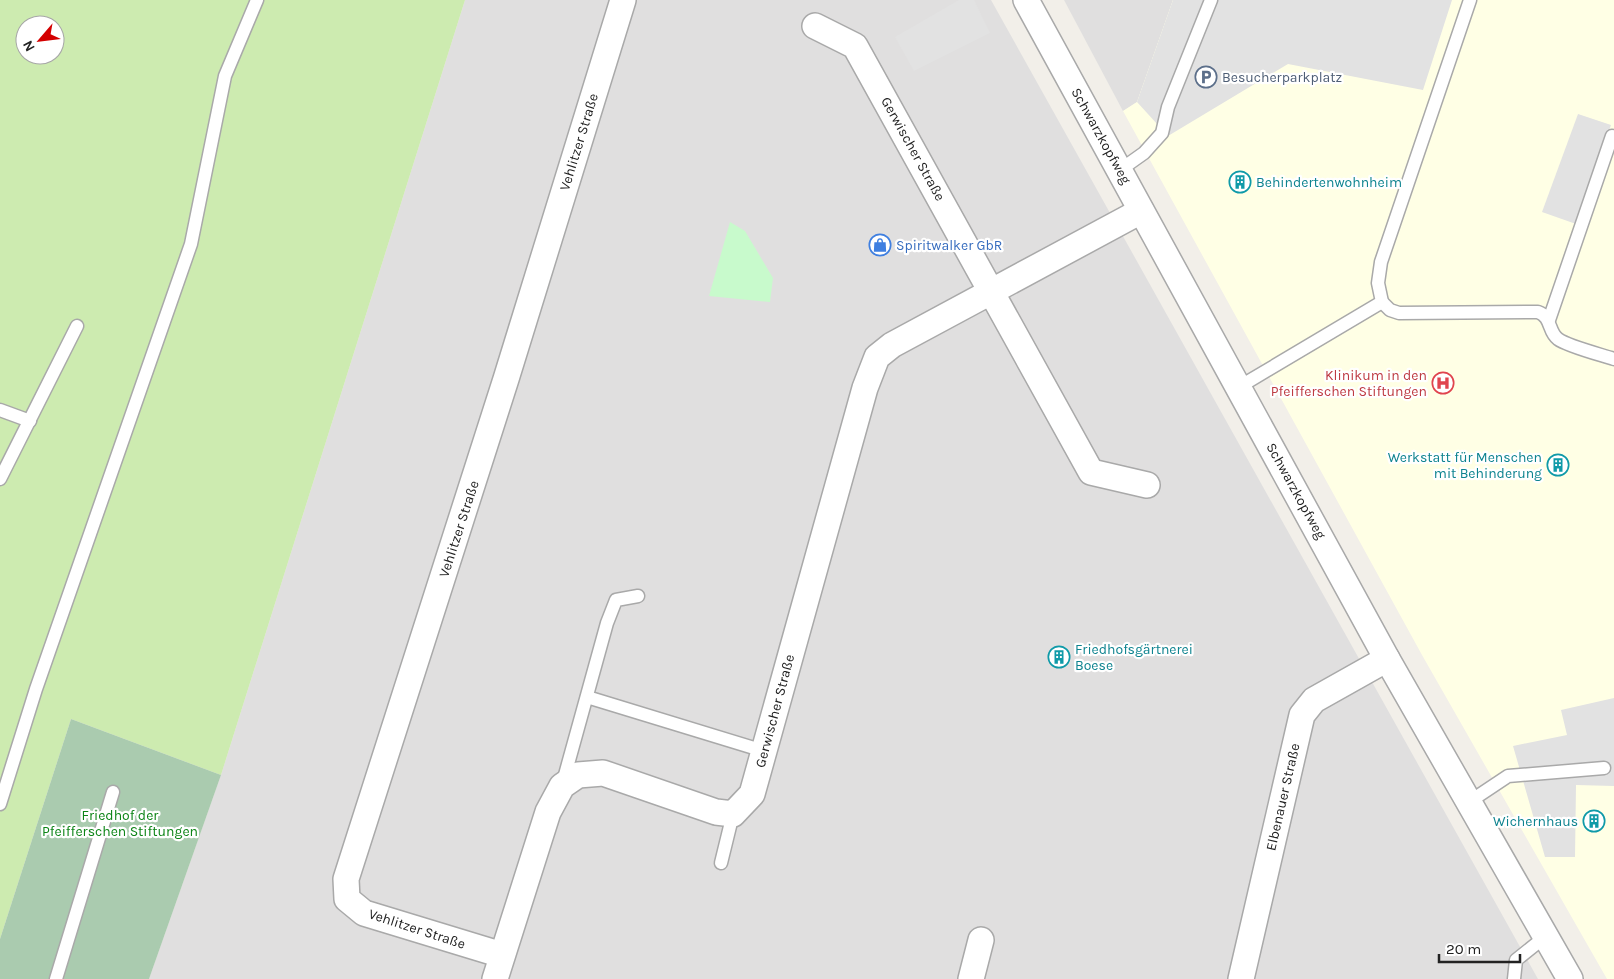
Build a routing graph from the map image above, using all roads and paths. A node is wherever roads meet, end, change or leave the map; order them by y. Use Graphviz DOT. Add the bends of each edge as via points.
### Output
graph roads {
  1 [pos="257,0"];
  2 [pos="623,0"];
  3 [pos="1026,0"];
  4 [pos="1211,0"];
  5 [pos="1470,0"];
  6 [pos="815,26"];
  7 [pos="1614,137"];
  8 [pos="1120,170"];
  9 [pos="1142,211"];
  10 [pos="990,291"];
  11 [pos="1382,302"];
  12 [pos="1549,320"];
  13 [pos="77,326"];
  14 [pos="1614,359"];
  15 [pos="1239,387"];
  16 [pos="0,410"];
  17 [pos="30,422"];
  18 [pos="0,480"];
  19 [pos="1147,485"];
  20 [pos="638,596"];
  21 [pos="1387,659"];
  22 [pos="587,697"];
  23 [pos="764,751"];
  24 [pos="1604,768"];
  25 [pos="562,786"];
  26 [pos="113,792"];
  27 [pos="1468,802"];
  28 [pos="0,804"];
  29 [pos="733,814"];
  30 [pos="721,863"];
  31 [pos="1546,936"];
  32 [pos="980,940"];
  33 [pos="502,955"];
  34 [pos="56,979"];
  35 [pos="495,979"];
  36 [pos="971,979"];
  37 [pos="1241,979"];
  38 [pos="1514,979"];
  39 [pos="1570,979"];
  1 -- 28 [label="lane" via="225,76 191,244 39,680"];
  2 -- 33 [label="street, Vehlitzer Straße" via="506,380 346,879 347,899 364,912"];
  3 -- 8 [label="street, Schwarzkopfweg"];
  4 -- 8 [label="lane" via="1168,107 1162,133 1144,154"];
  5 -- 11 [label="lane" via="1381,262 1378,283"];
  6 -- 10 [label="street, Gerwischer Straße" via="855,46"];
  7 -- 12 [label="lane"];
  8 -- 9 [label="street, Schwarzkopfweg"];
  9 -- 10 [label="street, Gerwischer Straße"];
  9 -- 15 [label="street, Schwarzkopfweg"];
  10 -- 19 [label="street, Gerwischer Straße" via="1091,472"];
  10 -- 23 [label="street, Gerwischer Straße" via="892,345 877,357 851,436"];
  11 -- 12 [label="lane" via="1399,313 1538,312"];
  11 -- 15 [label="lane"];
  12 -- 14 [label="lane" via="1554,334 1561,341"];
  13 -- 17 [label="lane"];
  15 -- 21 [label="street, Schwarzkopfweg"];
  16 -- 17 [label="lane"];
  17 -- 18 [label="lane"];
  20 -- 22 [label="lane" via="616,600"];
  21 -- 27 [label="street, Schwarzkopfweg"];
  21 -- 37 [label="street, Elbenauer Straße" via="1314,700 1302,715"];
  22 -- 23 [label="lane"];
  22 -- 25 [label="lane"];
  23 -- 29 [label="street, Gerwischer Straße" via="752,794"];
  24 -- 27 [label="lane" via="1508,776"];
  25 -- 29 [label="street" via="578,775 603,773 716,812"];
  25 -- 33 [label="street" via="548,812"];
  26 -- 34 [label="lane"];
  27 -- 31 [label="street, Schwarzkopfweg"];
  29 -- 30 [label="lane"];
  31 -- 38 [label="lane" via="1516,960"];
  31 -- 39 [label="street, Schwarzkopfweg"];
  32 -- 36 [label="street"];
  33 -- 35 [label="street"];
}
